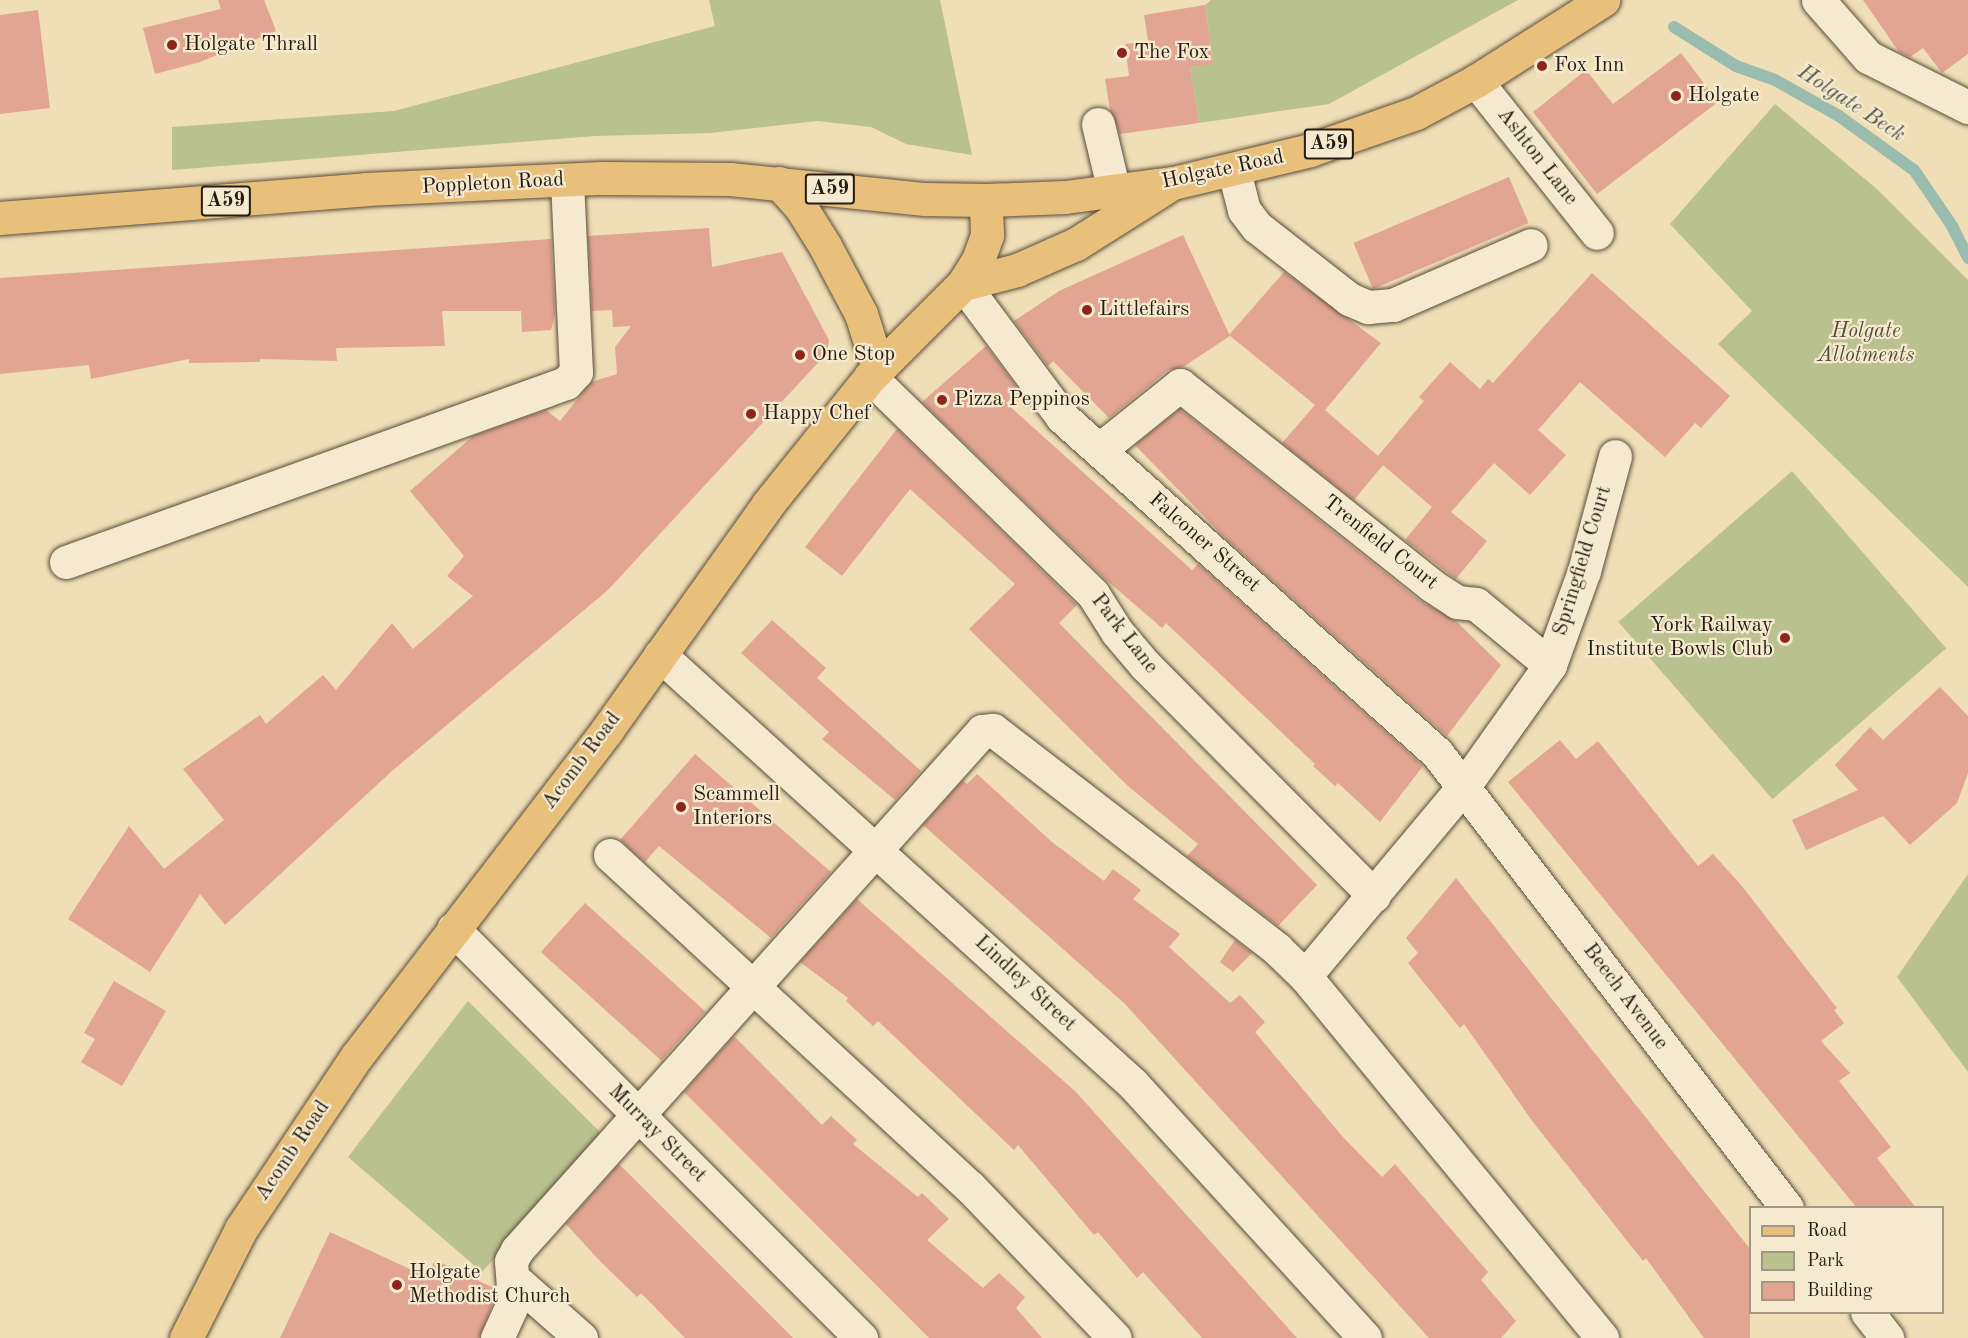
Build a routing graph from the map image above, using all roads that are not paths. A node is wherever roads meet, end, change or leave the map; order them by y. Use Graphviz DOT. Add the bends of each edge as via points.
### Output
graph roads {
  1 [pos="1603,0"];
  2 [pos="1818,0"];
  3 [pos="1476,81"];
  4 [pos="1968,107"];
  5 [pos="1098,124"];
  6 [pos="1233,171"];
  7 [pos="567,180"];
  8 [pos="779,183"];
  9 [pos="1173,183"];
  10 [pos="1114,190"];
  11 [pos="986,200"];
  12 [pos="0,218"];
  13 [pos="1597,233"];
  14 [pos="1531,245"];
  15 [pos="963,284"];
  16 [pos="874,373"];
  17 [pos="1099,450"];
  18 [pos="1616,456"];
  19 [pos="66,562"];
  20 [pos="660,655"];
  21 [pos="1550,665"];
  22 [pos="1464,786"];
  23 [pos="876,847"];
  24 [pos="610,855"];
  25 [pos="1374,896"];
  26 [pos="453,929"];
  27 [pos="1305,976"];
  28 [pos="753,983"];
  29 [pos="637,1113"];
  30 [pos="1785,1206"];
  31 [pos="515,1280"];
  32 [pos="1869,1314"];
  33 [pos="186,1338"];
  34 [pos="497,1338"];
  35 [pos="581,1338"];
  36 [pos="861,1338"];
  37 [pos="1115,1338"];
  38 [pos="1365,1338"];
  39 [pos="1602,1338"];
  40 [pos="1887,1338"];
  1 -- 3 [label="main road, Holgate Road / A59"];
  2 -- 4 [label="street" via="1868,57"];
  3 -- 6 [label="main road, Holgate Road / A59" via="1416,112 1352,137"];
  3 -- 13 [label="street, Ashton Lane"];
  5 -- 10 [label="street"];
  6 -- 9 [label="main road, Holgate Road / A59"];
  6 -- 14 [label="street" via="1244,210 1257,226 1349,299 1368,307 1393,305"];
  7 -- 8 [label="main road, Poppleton Road / A59" via="686,178"];
  7 -- 12 [label="main road, Poppleton Road / A59" via="366,189"];
  7 -- 19 [label="street" via="576,372 566,383"];
  8 -- 11 [label="main road, Poppleton Road / A59" via="925,199"];
  8 -- 16 [label="main road" via="801,206 861,314"];
  9 -- 10 [label="main road, Holgate Road / A59"];
  9 -- 15 [label="main road" via="1076,244 1017,270"];
  10 -- 11 [label="main road, Holgate Road / A59"];
  11 -- 15 [label="main road, Acomb Road" via="987,235"];
  15 -- 16 [label="main road, Acomb Road"];
  15 -- 17 [label="street, Falconer Street" via="1062,417"];
  16 -- 20 [label="main road, Acomb Road" via="768,504"];
  16 -- 25 [label="street, Park Lane" via="1093,594 1117,632 1145,665"];
  17 -- 21 [label="street, Trenfield Court" via="1180,385 1431,585 1457,602 1476,604"];
  17 -- 22 [label="street, Falconer Street" via="1437,753"];
  18 -- 21 [label="street, Springfield Court" via="1584,572"];
  20 -- 23 [label="street, Lindley Street"];
  20 -- 26 [label="main road, Acomb Road"];
  21 -- 22 [label="street"];
  22 -- 25 [label="street"];
  22 -- 30 [label="street, Beech Avenue"];
  23 -- 27 [label="street" via="982,731 993,730 1277,949"];
  23 -- 28 [label="street"];
  23 -- 38 [label="street, Lindley Street" via="1132,1084"];
  24 -- 28 [label="street"];
  25 -- 27 [label="street"];
  26 -- 29 [label="street, Murray Street"];
  26 -- 33 [label="main road, Acomb Road" via="357,1056 241,1229"];
  27 -- 39 [label="street"];
  28 -- 29 [label="street"];
  28 -- 37 [label="street" via="970,1187"];
  29 -- 31 [label="street" via="516,1250 512,1262"];
  29 -- 36 [label="street, Murray Street"];
  31 -- 34 [label="street" via="514,1301"];
  31 -- 35 [label="street"];
  32 -- 40 [label="street"];
}
